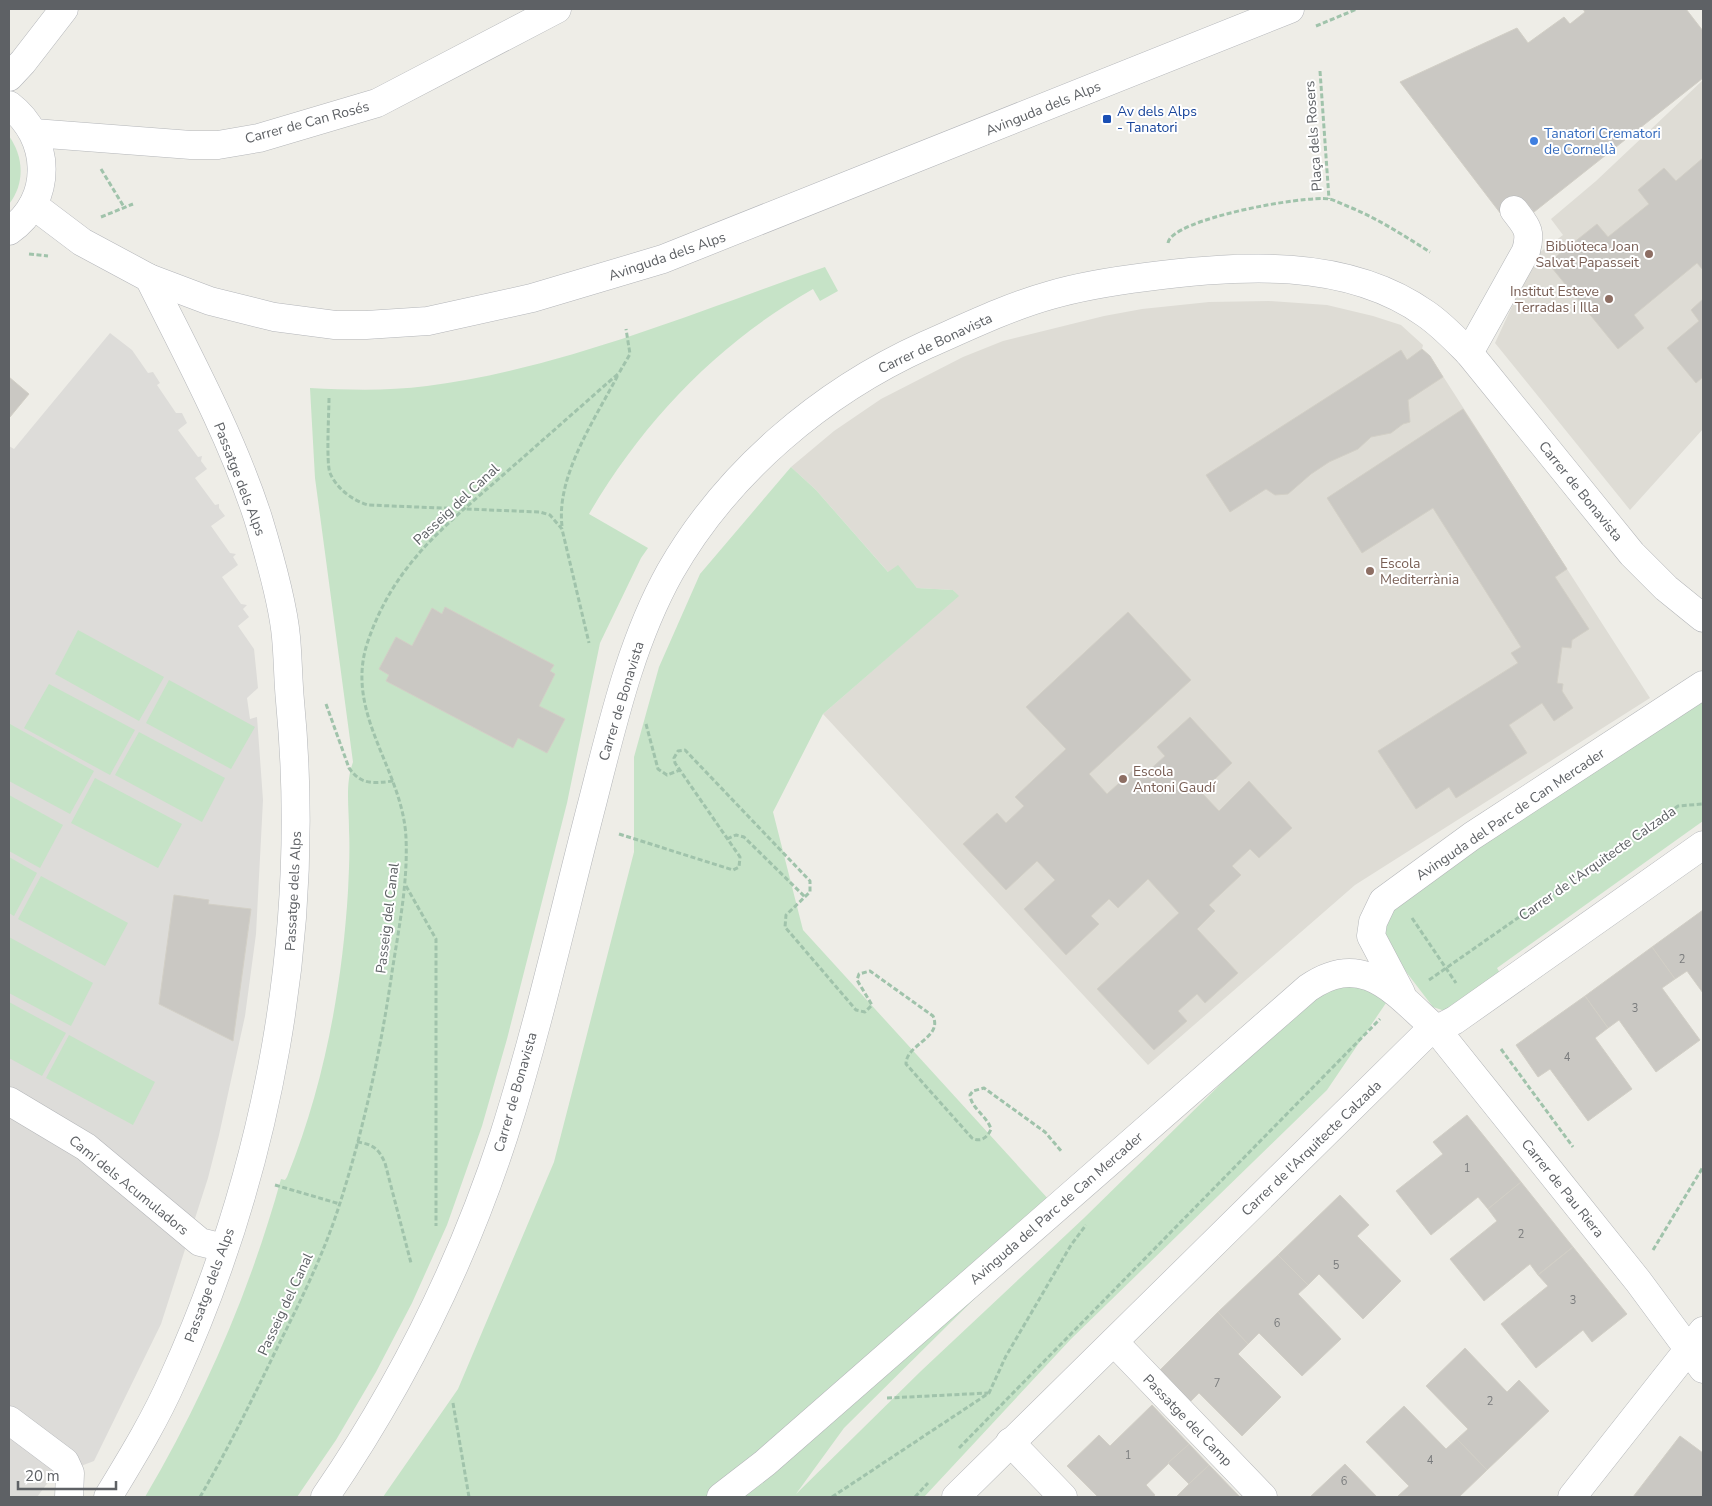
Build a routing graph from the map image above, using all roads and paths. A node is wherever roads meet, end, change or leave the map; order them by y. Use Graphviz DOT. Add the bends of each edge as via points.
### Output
graph roads {
  1 [pos="64,9"];
  2 [pos="558,9"];
  3 [pos="1290,9"];
  4 [pos="1320,72"];
  5 [pos="9,77"];
  6 [pos="9,105"];
  7 [pos="34,133"];
  8 [pos="97,162"];
  9 [pos="1329,199"];
  10 [pos="133,204"];
  11 [pos="33,205"];
  12 [pos="124,207"];
  13 [pos="1514,210"];
  14 [pos="99,218"];
  15 [pos="9,231"];
  16 [pos="1169,249"];
  17 [pos="1430,252"];
  18 [pos="149,278"];
  19 [pos="626,329"];
  20 [pos="1469,353"];
  21 [pos="619,373"];
  22 [pos="329,398"];
  23 [pos="464,509"];
  24 [pos="562,529"];
  25 [pos="1703,618"];
  26 [pos="589,643"];
  27 [pos="1703,685"];
  28 [pos="326,704"];
  29 [pos="645,722"];
  30 [pos="680,770"];
  31 [pos="394,780"];
  32 [pos="1703,804"];
  33 [pos="619,834"];
  34 [pos="727,839"];
  35 [pos="1703,845"];
  36 [pos="406,886"];
  37 [pos="805,897"];
  38 [pos="1395,906"];
  39 [pos="1446,968"];
  40 [pos="1460,989"];
  41 [pos="1415,990"];
  42 [pos="1383,1016"];
  43 [pos="1436,1029"];
  44 [pos="9,1101"];
  45 [pos="357,1142"];
  46 [pos="1062,1152"];
  47 [pos="1703,1167"];
  48 [pos="272,1184"];
  49 [pos="340,1204"];
  50 [pos="1088,1222"];
  51 [pos="436,1232"];
  52 [pos="224,1248"];
  53 [pos="1651,1254"];
  54 [pos="411,1263"];
  55 [pos="1114,1342"];
  56 [pos="1699,1349"];
  57 [pos="989,1393"];
  58 [pos="886,1398"];
  59 [pos="453,1403"];
  60 [pos="9,1420"];
  61 [pos="983,1421"];
  62 [pos="1010,1442"];
  63 [pos="69,1497"];
  64 [pos="108,1497"];
  65 [pos="200,1497"];
  66 [pos="325,1497"];
  67 [pos="469,1497"];
  68 [pos="721,1497"];
  69 [pos="832,1497"];
  70 [pos="956,1497"];
  71 [pos="1063,1497"];
  72 [pos="1263,1497"];
  73 [pos="1572,1497"];
  1 -- 5 [label="street"];
  2 -- 7 [label="street, Carrer de Can Rosés" via="377,103 259,138 218,145 191,145"];
  3 -- 18 [label="street, Avinguda dels Alps" via="686,251 532,298 428,321 335,325 243,310"];
  4 -- 9 [label="path, Plaça dels Rosers"];
  6 -- 7 [label="street"];
  7 -- 11 [label="street" via="42,169 40,188"];
  8 -- 12 [label="path"];
  9 -- 16 [label="path, Plaça dels Rosers" via="1264,204 1206,220 1174,233 1168,240"];
  9 -- 17 [label="path, Plaça dels Rosers" via="1374,217"];
  10 -- 12 [label="path"];
  11 -- 15 [label="street"];
  11 -- 18 [label="street, Avinguda dels Alps" via="82,242"];
  12 -- 14 [label="path"];
  13 -- 20 [label="street" via="1528,229 1526,251"];
  18 -- 52 [label="street, Passatge dels Alps" via="212,408 248,492 268,556 286,634 297,814 290,946 264,1104"];
  19 -- 21 [label="path, Passeig del Canal" via="630,354"];
  20 -- 25 [label="street, Carrer de Bonavista" via="1632,554"];
  20 -- 66 [label="street, Carrer de Bonavista" via="1426,313 1400,298 1343,276 1308,270 1260,270 1162,275 1103,283 1049,296 984,319 896,359 832,398 780,440 736,482 702,524 671,572 643,630 620,695 504,1135 481,1199 415,1350"];
  21 -- 23 [label="path, Passeig del Canal"];
  21 -- 24 [label="path" via="574,461 562,492"];
  22 -- 23 [label="path" via="330,471 348,495 368,506"];
  23 -- 24 [label="path" via="540,512 550,515"];
  23 -- 31 [label="path, Passeig del Canal" via="427,543 395,582 367,645 361,691 373,736"];
  24 -- 26 [label="path"];
  27 -- 38 [label="street, Avinguda del Parc de Can Mercader" via="1472,836"];
  28 -- 31 [label="path" via="354,775 370,784"];
  29 -- 30 [label="path" via="658,769 668,775"];
  30 -- 34 [label="path"];
  30 -- 37 [label="path" via="674,758 678,751 685,750 810,881 812,888"];
  31 -- 36 [label="path, Passeig del Canal" via="406,835"];
  32 -- 39 [label="path, Carrer de l'Arquitecte Calzada" via="1678,806"];
  33 -- 34 [label="path" via="733,870 739,867 741,860"];
  34 -- 37 [label="path" via="732,836 744,838"];
  35 -- 43 [label="street, Carrer de l'Arquitecte Calzada" via="1455,1020"];
  36 -- 45 [label="path, Passeig del Canal" via="386,1013"];
  36 -- 51 [label="path" via="436,939"];
  37 -- 46 [label="path" via="786,915 787,932 856,1010 865,1012 872,1005 857,980 859,974 870,971 933,1016 933,1030 907,1056 906,1064 972,1138 985,1138 990,1129 970,1100 973,1091 984,1088 1045,1132"];
  38 -- 39 [label="path"];
  38 -- 41 [label="street, Avinguda del Parc de Can Mercader" via="1373,922 1371,936"];
  39 -- 40 [label="path"];
  39 -- 41 [label="path, Carrer de l'Arquitecte Calzada"];
  41 -- 43 [label="street, Avinguda del Parc de Can Mercader"];
  41 -- 68 [label="street, Avinguda del Parc de Can Mercader" via="1364,973 1346,972 1320,979"];
  42 -- 61 [label="path"];
  43 -- 55 [label="street, Carrer de l'Arquitecte Calzada" via="1424,1036"];
  43 -- 56 [label="street, Carrer de Pau Riera"];
  44 -- 52 [label="street, Camí dels Acumuladors" via="86,1148 200,1242"];
  45 -- 49 [label="path, Passeig del Canal"];
  45 -- 54 [label="path" via="378,1150 385,1163"];
  47 -- 53 [label="path"];
  48 -- 49 [label="path"];
  49 -- 65 [label="path, Passeig del Canal" via="309,1283 228,1450"];
  50 -- 57 [label="path" via="1016,1339"];
  52 -- 64 [label="street, Passatge dels Alps" via="173,1380"];
  55 -- 62 [label="street, Carrer de l'Arquitecte Calzada"];
  55 -- 72 [label="street, Passatge del Camp"];
  56 -- 73 [label="street"];
  57 -- 58 [label="path"];
  57 -- 69 [label="path"];
  59 -- 67 [label="path"];
  60 -- 63 [label="street" via="64,1462 70,1473"];
  62 -- 70 [label="street, Carrer de l'Arquitecte Calzada"];
  62 -- 71 [label="street"];
}
